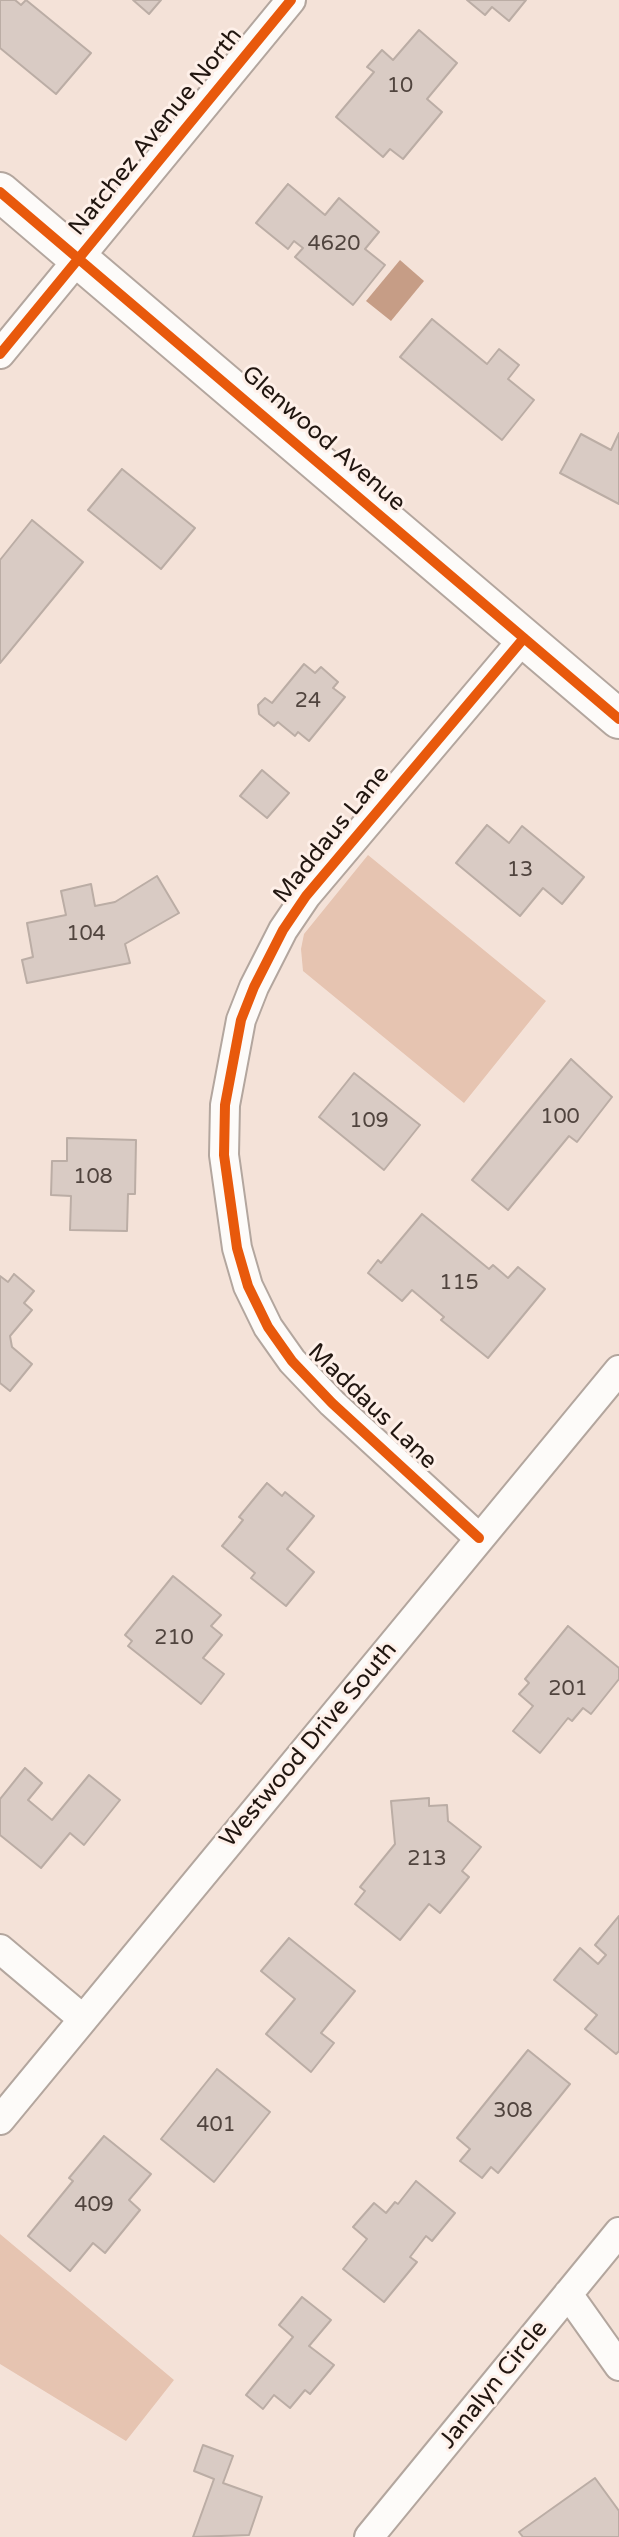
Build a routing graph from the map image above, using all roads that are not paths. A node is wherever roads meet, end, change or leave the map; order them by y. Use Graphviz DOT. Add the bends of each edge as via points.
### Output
graph roads {
  1 [pos="291,0"];
  2 [pos="0,192"];
  3 [pos="80,258"];
  4 [pos="0,354"];
  5 [pos="524,638"];
  6 [pos="619,719"];
  7 [pos="619,1370"];
  8 [pos="479,1538"];
  9 [pos="0,1949"];
  10 [pos="83,2019"];
  11 [pos="0,2120"];
  12 [pos="619,2232"];
  13 [pos="568,2294"];
  14 [pos="619,2366"];
  15 [pos="369,2537"];
  1 -- 3 [label="street, Natchez Avenue North"];
  2 -- 3 [label="street, Glenwood Avenue"];
  3 -- 4 [label="street, Natchez Avenue North"];
  3 -- 5 [label="street, Glenwood Avenue"];
  5 -- 6 [label="street, Glenwood Avenue"];
  5 -- 8 [label="street, Maddaus Lane" via="306,896 283,930 242,1020 225,1105 224,1155 237,1248 248,1286 268,1327 292,1361 332,1403"];
  7 -- 8 [label="street, Westwood Drive South"];
  8 -- 10 [label="street, Westwood Drive South"];
  9 -- 10 [label="street"];
  10 -- 11 [label="street, Westwood Drive South"];
  12 -- 13 [label="street, Janalyn Circle"];
  13 -- 14 [label="street"];
  13 -- 15 [label="street, Janalyn Circle"];
}
